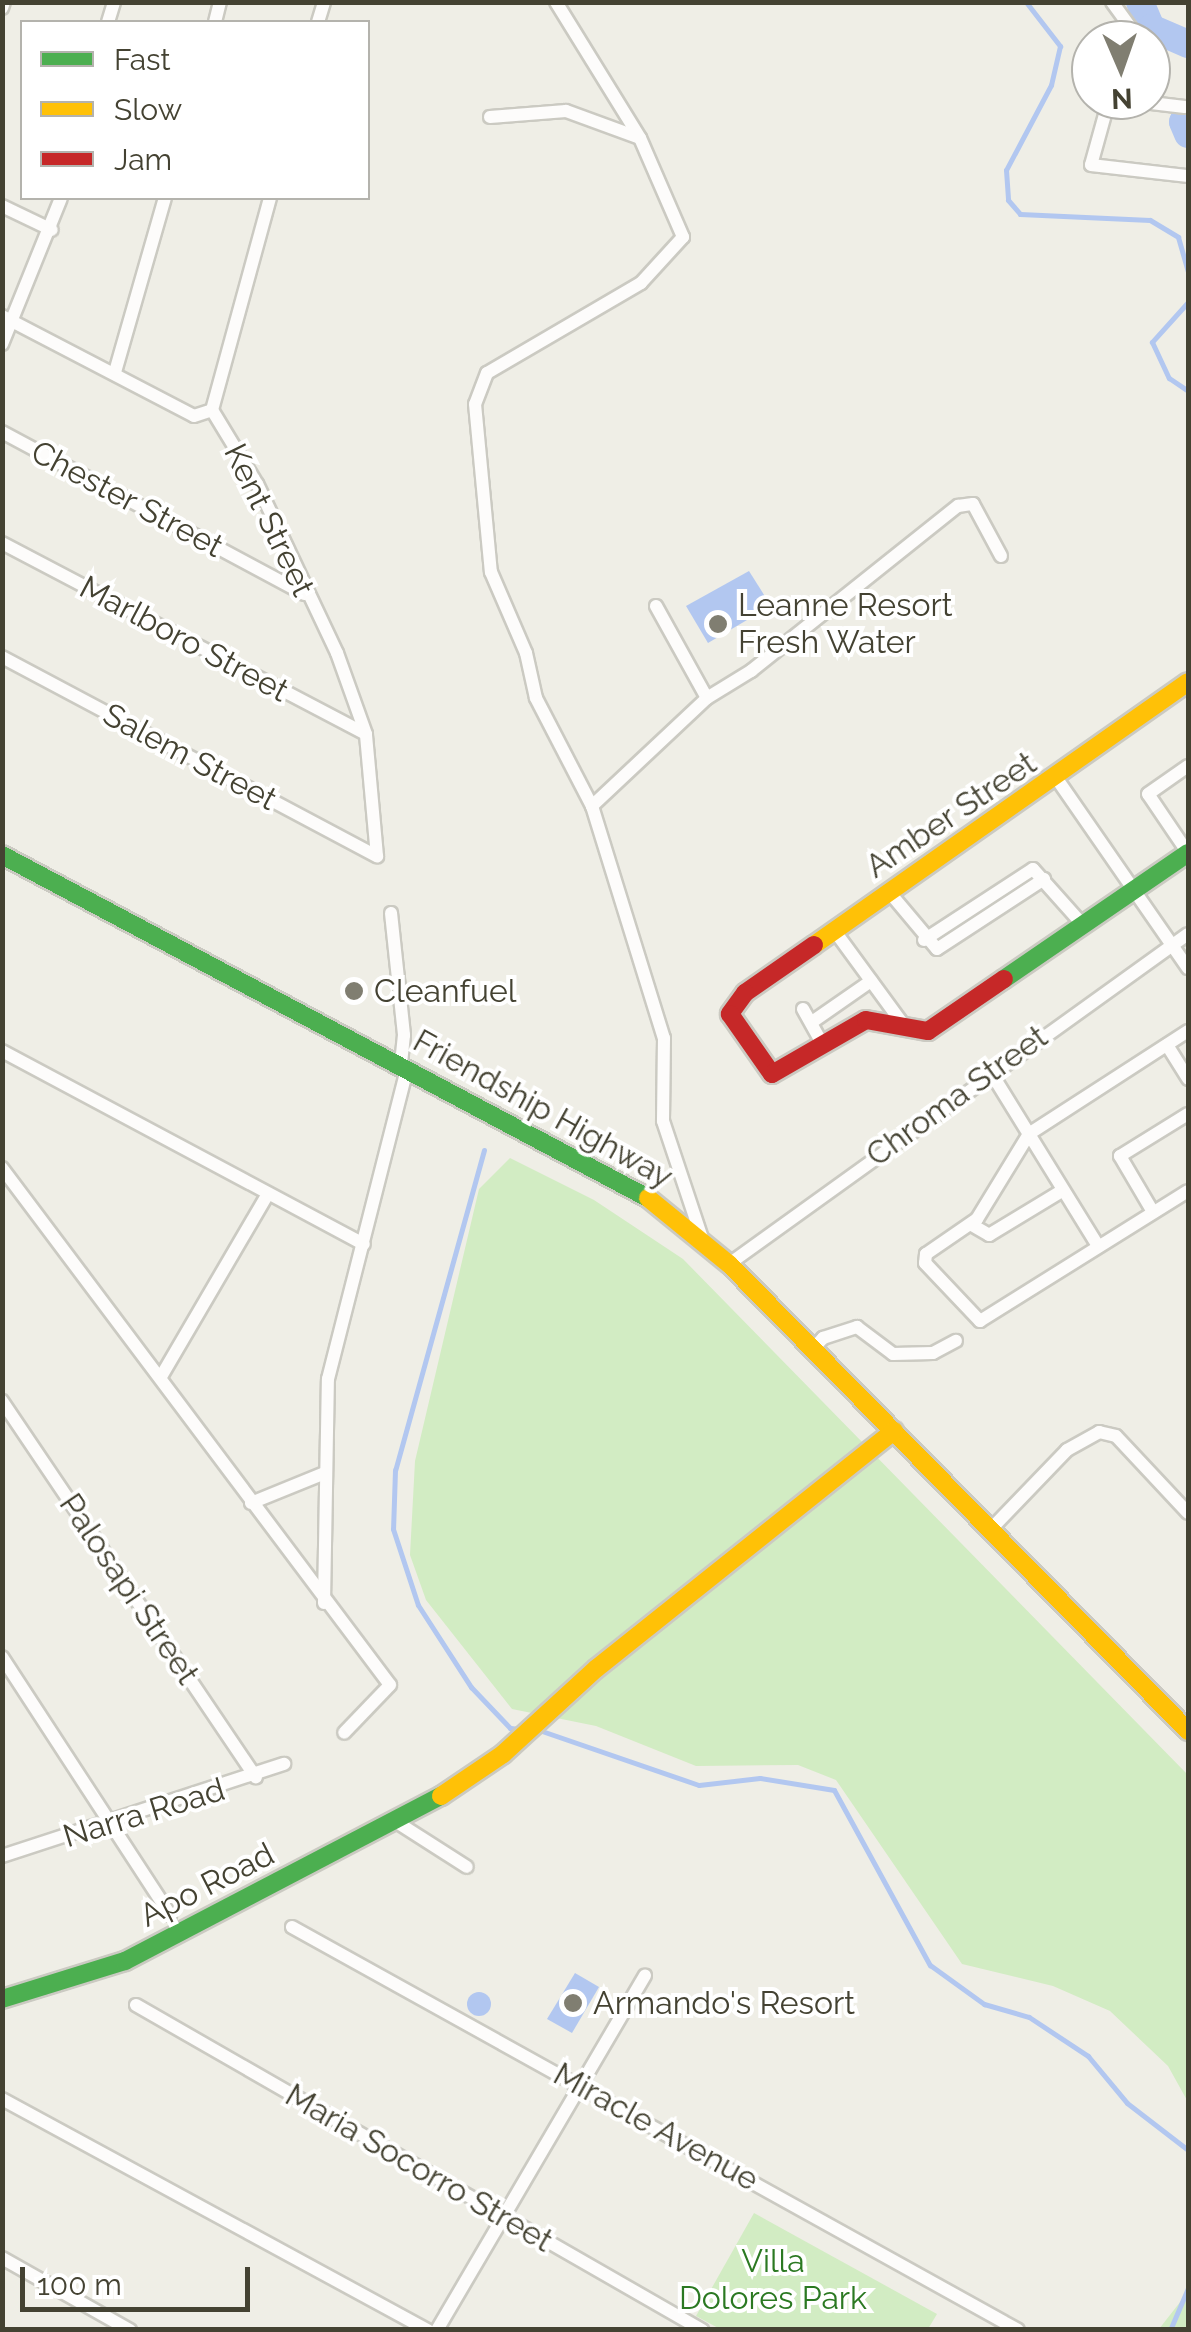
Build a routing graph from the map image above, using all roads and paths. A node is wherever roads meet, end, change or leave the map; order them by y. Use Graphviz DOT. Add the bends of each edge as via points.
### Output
graph roads {
  1 [pos="556,2"];
  2 [pos="1171,105"];
  3 [pos="1185,107"];
  4 [pos="490,117"];
  5 [pos="1103,120"];
  6 [pos="640,138"];
  7 [pos="1188,176"];
  8 [pos="60,200"];
  9 [pos="164,200"];
  10 [pos="269,200"];
  11 [pos="2,206"];
  12 [pos="52,230"];
  13 [pos="8,319"];
  14 [pos="2,344"];
  15 [pos="115,372"];
  16 [pos="212,410"];
  17 [pos="2,432"];
  18 [pos="2,543"];
  19 [pos="1001,556"];
  20 [pos="304,594"];
  21 [pos="656,606"];
  22 [pos="2,658"];
  23 [pos="1188,682"];
  24 [pos="706,698"];
  25 [pos="366,734"];
  26 [pos="1188,766"];
  27 [pos="1057,778"];
  28 [pos="592,806"];
  29 [pos="1188,853"];
  30 [pos="2,855"];
  31 [pos="377,856"];
  32 [pos="1134,888"];
  33 [pos="890,893"];
  34 [pos="391,913"];
  35 [pos="1083,924"];
  36 [pos="834,930"];
  37 [pos="1188,934"];
  38 [pos="1173,944"];
  39 [pos="1188,968"];
  40 [pos="871,981"];
  41 [pos="803,1009"];
  42 [pos="812,1022"];
  43 [pos="905,1027"];
  44 [pos="1188,1031"];
  45 [pos="823,1045"];
  46 [pos="1167,1045"];
  47 [pos="2,1051"];
  48 [pos="404,1066"];
  49 [pos="990,1071"];
  50 [pos="1188,1079"];
  51 [pos="1188,1114"];
  52 [pos="1029,1134"];
  53 [pos="2,1168"];
  54 [pos="1188,1191"];
  55 [pos="1060,1192"];
  56 [pos="267,1195"];
  57 [pos="1152,1212"];
  58 [pos="972,1226"];
  59 [pos="703,1240"];
  60 [pos="364,1244"];
  61 [pos="1098,1246"];
  62 [pos="729,1264"];
  63 [pos="956,1341"];
  64 [pos="811,1351"];
  65 [pos="162,1375"];
  66 [pos="2,1401"];
  67 [pos="894,1431"];
  68 [pos="325,1473"];
  69 [pos="252,1503"];
  70 [pos="1188,1513"];
  71 [pos="993,1527"];
  72 [pos="324,1603"];
  73 [pos="2,1657"];
  74 [pos="1188,1731"];
  75 [pos="344,1733"];
  76 [pos="284,1764"];
  77 [pos="256,1777"];
  78 [pos="394,1821"];
  79 [pos="111,1825"];
  80 [pos="2,1856"];
  81 [pos="467,1867"];
  82 [pos="170,1915"];
  83 [pos="292,1927"];
  84 [pos="645,1975"];
  85 [pos="2,2000"];
  86 [pos="136,2005"];
  87 [pos="578,2083"];
  88 [pos="2,2099"];
  89 [pos="503,2216"];
  90 [pos="2,2258"];
  91 [pos="130,2330"];
  92 [pos="428,2330"];
  93 [pos="437,2330"];
  94 [pos="702,2330"];
  95 [pos="1018,2330"];
  1 -- 6 [label="street"];
  2 -- 3 [label="street"];
  4 -- 6 [label="street" via="566,111"];
  5 -- 7 [label="street" via="1091,164"];
  6 -- 28 [label="street" via="682,237 641,283 486,374 476,404 492,572 526,653 536,698"];
  8 -- 12 [label="street"];
  9 -- 15 [label="street"];
  10 -- 16 [label="street"];
  11 -- 12 [label="street"];
  12 -- 13 [label="street"];
  13 -- 14 [label="street"];
  13 -- 15 [label="street, Kent Street"];
  15 -- 16 [label="street, Kent Street" via="194,416"];
  16 -- 20 [label="street, Kent Street" via="257,484"];
  17 -- 20 [label="street, Chester Street"];
  18 -- 25 [label="street, Marlboro Street"];
  19 -- 24 [label="street" via="973,504 958,506 751,671"];
  20 -- 25 [label="street, Kent Street" via="337,653"];
  21 -- 24 [label="street"];
  22 -- 31 [label="street, Salem Street"];
  23 -- 27 [label="street, Amber Street"];
  24 -- 28 [label="street"];
  25 -- 31 [label="street, Kent Street"];
  26 -- 29 [label="street" via="1148,794"];
  27 -- 32 [label="street"];
  27 -- 33 [label="street, Amber Street"];
  28 -- 59 [label="street" via="664,1038 663,1121"];
  29 -- 32 [label="street, Amber Street"];
  30 -- 48 [label="street, Friendship Highway"];
  32 -- 35 [label="street, Amber Street"];
  32 -- 38 [label="street"];
  33 -- 35 [label="street" via="924,940 1033,869"];
  33 -- 36 [label="street, Amber Street"];
  34 -- 48 [label="street"];
  35 -- 43 [label="street, Amber Street" via="928,1032"];
  36 -- 40 [label="street"];
  36 -- 45 [label="street, Amber Street" via="739,998 730,1014 772,1074"];
  37 -- 38 [label="street, Chroma Street"];
  38 -- 39 [label="street"];
  38 -- 49 [label="street, Chroma Street"];
  40 -- 42 [label="street"];
  40 -- 43 [label="street"];
  41 -- 42 [label="street"];
  42 -- 45 [label="street"];
  43 -- 45 [label="street, Amber Street" via="866,1020"];
  44 -- 46 [label="street"];
  46 -- 50 [label="street"];
  46 -- 52 [label="street"];
  47 -- 56 [label="street"];
  48 -- 59 [label="street, Friendship Highway" via="634,1187"];
  48 -- 60 [label="street"];
  49 -- 52 [label="street"];
  49 -- 62 [label="street, Chroma Street"];
  51 -- 57 [label="street" via="1120,1156"];
  52 -- 55 [label="street"];
  52 -- 58 [label="street"];
  53 -- 65 [label="street"];
  54 -- 57 [label="street"];
  55 -- 58 [label="street" via="989,1235"];
  55 -- 61 [label="street"];
  56 -- 60 [label="street"];
  56 -- 65 [label="street"];
  57 -- 61 [label="street"];
  58 -- 61 [label="street" via="926,1254 925,1262 980,1321"];
  59 -- 62 [label="street, Friendship Highway"];
  60 -- 68 [label="street" via="328,1379"];
  62 -- 64 [label="street, Friendship Highway"];
  63 -- 64 [label="street" via="933,1353 893,1354 858,1327 823,1338"];
  64 -- 67 [label="street, Friendship Highway"];
  65 -- 69 [label="street"];
  66 -- 77 [label="street, Palosapi Street"];
  67 -- 71 [label="street, Friendship Highway"];
  67 -- 78 [label="street, Apo Road" via="504,1754"];
  68 -- 69 [label="street"];
  68 -- 72 [label="street"];
  69 -- 72 [label="street"];
  70 -- 71 [label="street" via="1116,1436 1099,1432 1067,1450"];
  71 -- 74 [label="street, Friendship Highway"];
  72 -- 75 [label="street" via="390,1685"];
  73 -- 79 [label="street"];
  76 -- 77 [label="street, Narra Road"];
  77 -- 79 [label="street, Narra Road"];
  78 -- 81 [label="street"];
  78 -- 85 [label="street, Apo Road" via="138,1954"];
  79 -- 80 [label="street, Narra Road"];
  79 -- 82 [label="street"];
  83 -- 87 [label="street, Miracle Avenue"];
  84 -- 87 [label="street"];
  86 -- 89 [label="street, Maria Socorro Street"];
  87 -- 89 [label="street"];
  87 -- 95 [label="street, Miracle Avenue"];
  88 -- 92 [label="street"];
  89 -- 93 [label="street"];
  89 -- 94 [label="street, Maria Socorro Street"];
  90 -- 91 [label="street"];
}
